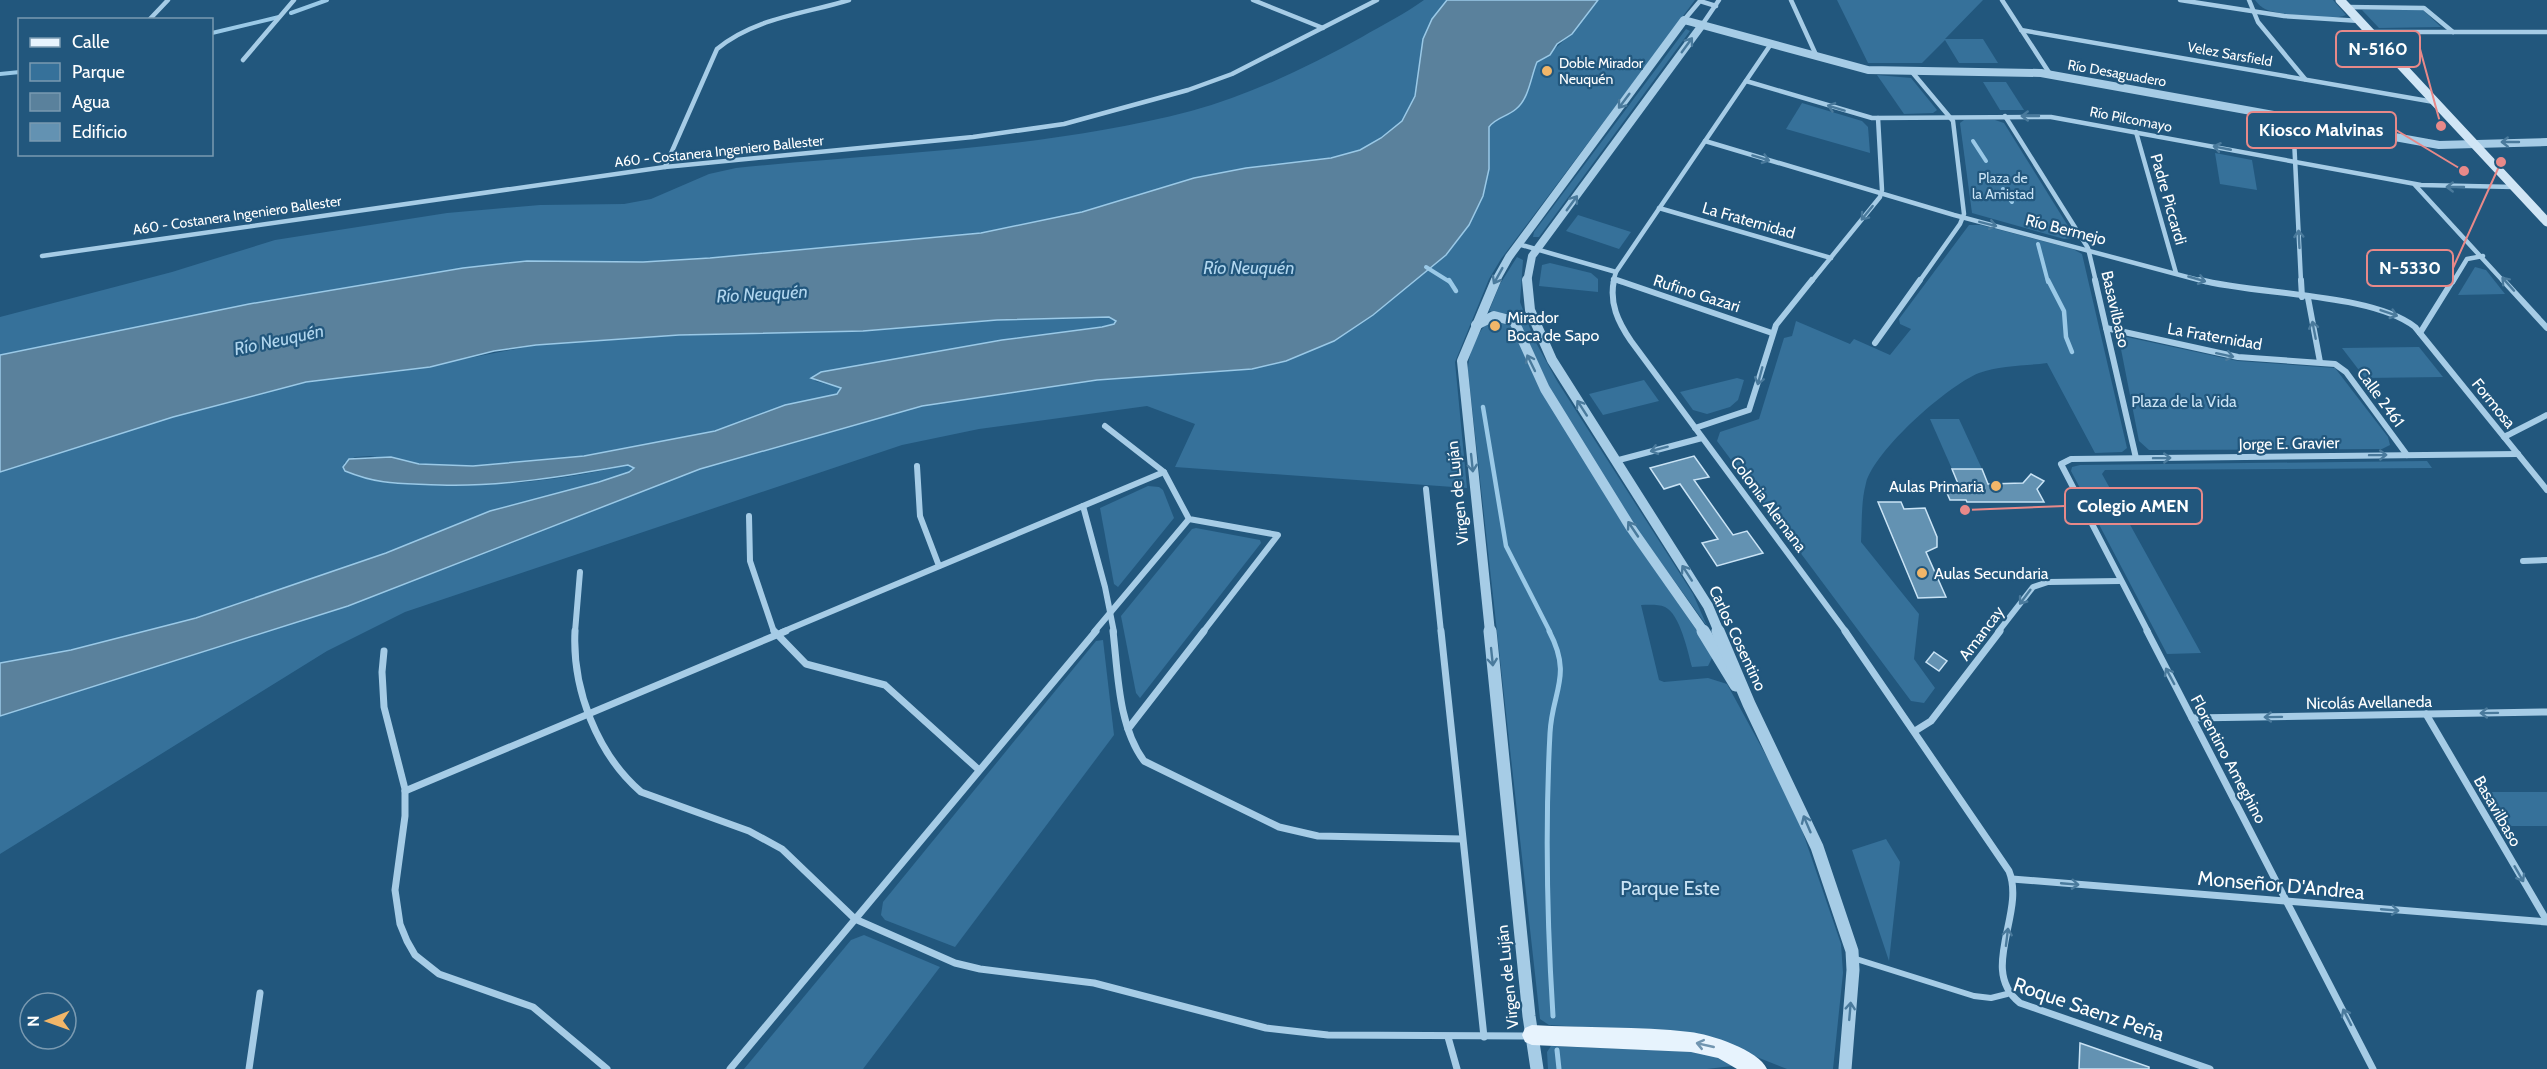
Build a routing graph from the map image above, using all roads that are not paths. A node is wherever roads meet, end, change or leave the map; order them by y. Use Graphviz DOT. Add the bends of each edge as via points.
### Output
graph roads {
  1 [pos="168,0"];
  2 [pos="294,0"];
  3 [pos="849,0"];
  4 [pos="1253,0"];
  5 [pos="1377,0"];
  6 [pos="1719,0"];
  7 [pos="1791,0"];
  8 [pos="2002,0"];
  9 [pos="2181,0"];
  10 [pos="2249,0"];
  11 [pos="1700,1"];
  12 [pos="2344,4"];
  13 [pos="1716,6"];
  14 [pos="2253,12"];
  15 [pos="151,18"];
  16 [pos="1684,20"];
  17 [pos="2360,21"];
  18 [pos="1702,25"];
  19 [pos="1323,28"];
  20 [pos="2021,30"];
  21 [pos="2370,32"];
  22 [pos="2453,32"];
  23 [pos="2547,32"];
  24 [pos="1771,44"];
  25 [pos="1818,57"];
  26 [pos="243,60"];
  27 [pos="1912,72"];
  28 [pos="2050,74"];
  29 [pos="2306,80"];
  30 [pos="1746,81"];
  31 [pos="2434,102"];
  32 [pos="1951,116"];
  33 [pos="2005,116"];
  34 [pos="1878,118"];
  35 [pos="2293,118"];
  36 [pos="2136,132"];
  37 [pos="1705,141"];
  38 [pos="2547,142"];
  39 [pos="2474,144"];
  40 [pos="2295,162"];
  41 [pos="665,167"];
  42 [pos="2414,184"];
  43 [pos="2514,187"];
  44 [pos="1881,194"];
  45 [pos="1659,208"];
  46 [pos="1963,218"];
  47 [pos="2547,222"];
  48 [pos="1518,244"];
  49 [pos="2088,248"];
  50 [pos="1537,249"];
  51 [pos="42,256"];
  52 [pos="2483,256"];
  53 [pos="1831,258"];
  54 [pos="1616,272"];
  55 [pos="2176,273"];
  56 [pos="1613,279"];
  57 [pos="2305,297"];
  58 [pos="1476,325"];
  59 [pos="2106,328"];
  60 [pos="2547,328"];
  61 [pos="1772,333"];
  62 [pos="2420,333"];
  63 [pos="1875,343"];
  64 [pos="2320,362"];
  65 [pos="2547,415"];
  66 [pos="1105,426"];
  67 [pos="1695,428"];
  68 [pos="2504,437"];
  69 [pos="1702,438"];
  70 [pos="2518,454"];
  71 [pos="2406,455"];
  72 [pos="2136,458"];
  73 [pos="1615,461"];
  74 [pos="2062,462"];
  75 [pos="917,466"];
  76 [pos="1164,472"];
  77 [pos="1426,489"];
  78 [pos="2547,490"];
  79 [pos="1083,506"];
  80 [pos="749,516"];
  81 [pos="1189,519"];
  82 [pos="2547,560"];
  83 [pos="2523,561"];
  84 [pos="939,566"];
  85 [pos="580,572"];
  86 [pos="2120,581"];
  87 [pos="1111,613"];
  88 [pos="775,635"];
  89 [pos="384,651"];
  90 [pos="2547,712"];
  91 [pos="588,714"];
  92 [pos="2426,714"];
  93 [pos="2192,718"];
  94 [pos="1757,719"];
  95 [pos="1128,729"];
  96 [pos="1915,731"];
  97 [pos="979,770"];
  98 [pos="405,791"];
  99 [pos="1462,839"];
  100 [pos="2012,879"];
  101 [pos="2288,902"];
  102 [pos="855,919"];
  103 [pos="2547,921"];
  104 [pos="1853,957"];
  105 [pos="260,993"];
  106 [pos="2007,994"];
  107 [pos="1532,1035"];
  108 [pos="1448,1036"];
  109 [pos="1484,1037"];
  110 [pos="249,1069"];
  111 [pos="607,1069"];
  112 [pos="730,1069"];
  113 [pos="1457,1069"];
  114 [pos="1537,1069"];
  115 [pos="1758,1069"];
  116 [pos="1845,1069"];
  117 [pos="2210,1069"];
  118 [pos="2373,1069"];
  1 -- 15 [label="street"];
  2 -- 26 [label="street"];
  3 -- 41 [label="street" via="743,31 726,40 717,49"];
  4 -- 19 [label="street"];
  5 -- 19 [label="street, A60 - Costanera Ingeniero Ballester"];
  6 -- 13 [label="street"];
  7 -- 25 [label="street"];
  8 -- 20 [label="street"];
  9 -- 14 [label="street"];
  10 -- 14 [label="street"];
  11 -- 13 [label="street, Virgen de Luján"];
  11 -- 16 [label="street, Virgen de Luján"];
  12 -- 17 [label="main road"];
  12 -- 22 [label="street" via="2424,8"];
  13 -- 18 [label="street"];
  14 -- 17 [label="street"];
  14 -- 29 [label="street"];
  16 -- 18 [label="street, Río Desaguadero"];
  16 -- 48 [label="street, Virgen de Luján, one-way"];
  17 -- 21 [label="main road"];
  18 -- 24 [label="street, Río Desaguadero"];
  50 -- 18 [label="street, one-way"];
  19 -- 41 [label="street, A60 - Costanera Ingeniero Ballester" via="1258,62 1188,90 1064,124 974,137"];
  20 -- 28 [label="street"];
  20 -- 29 [label="street, Velez Sarsfield"];
  21 -- 22 [label="street"];
  21 -- 31 [label="main road"];
  22 -- 23 [label="street"];
  24 -- 25 [label="street, Río Desaguadero"];
  24 -- 30 [label="street, Colonia Alemana"];
  25 -- 27 [label="street, Río Desaguadero" via="1868,70"];
  27 -- 28 [label="street, Río Desaguadero"];
  27 -- 32 [label="street"];
  28 -- 35 [label="street, Río Desaguadero"];
  29 -- 31 [label="street, Velez Sarsfield"];
  34 -- 30 [label="street, Río Pilcomayo, one-way"];
  30 -- 37 [label="street, Colonia Alemana"];
  31 -- 39 [label="main road"];
  32 -- 33 [label="street, Río Pilcomayo"];
  32 -- 34 [label="street, Río Pilcomayo"];
  32 -- 46 [label="street" via="1965,208"];
  36 -- 33 [label="street, Río Pilcomayo, one-way" via="2056,117"];
  33 -- 49 [label="street, Basavilbaso"];
  34 -- 44 [label="street"];
  35 -- 39 [label="street, Río Desaguadero" via="2439,145"];
  35 -- 40 [label="street"];
  40 -- 36 [label="street, Río Pilcomayo, one-way"];
  36 -- 55 [label="street, Padre Piccardi"];
  37 -- 44 [label="street, Río Bermejo, one-way"];
  37 -- 45 [label="street, Colonia Alemana"];
  38 -- 39 [label="street, Río Desaguadero, one-way"];
  39 -- 43 [label="main road"];
  40 -- 42 [label="street, Río Pilcomayo"];
  57 -- 40 [label="street, one-way"];
  41 -- 51 [label="street, A60 - Costanera Ingeniero Ballester"];
  43 -- 42 [label="street, Río Pilcomayo, one-way"];
  42 -- 52 [label="street"];
  43 -- 47 [label="main road"];
  44 -- 46 [label="street, Río Bermejo"];
  44 -- 53 [label="street, one-way"];
  45 -- 53 [label="street, La Fraternidad"];
  45 -- 54 [label="street, Colonia Alemana"];
  46 -- 49 [label="street, Río Bermejo, one-way"];
  46 -- 63 [label="street"];
  48 -- 50 [label="street"];
  48 -- 58 [label="street, Virgen de Luján, one-way" via="1496,279"];
  49 -- 55 [label="street, Río Bermejo"];
  49 -- 59 [label="street, Basavilbaso"];
  50 -- 54 [label="street"];
  73 -- 50 [label="street, Carlos Cosentino, one-way" via="1533,322 1527,287 1530,261"];
  60 -- 52 [label="street, one-way"];
  52 -- 62 [label="street" via="2467,259"];
  53 -- 61 [label="street"];
  54 -- 56 [label="street, Colonia Alemana"];
  55 -- 57 [label="street, Río Bermejo, one-way" via="2233,288"];
  56 -- 61 [label="street, Rufino Gazari"];
  56 -- 67 [label="street, Colonia Alemana" via="1612,303 1621,326"];
  57 -- 62 [label="street, Río Bermejo, one-way" via="2374,308 2407,320"];
  64 -- 57 [label="street, one-way"];
  94 -- 58 [label="street, one-way" via="1545,389 1515,323 1506,316 1495,315"];
  58 -- 107 [label="street, Virgen de Luján, one-way" via="1463,358 1462,372"];
  59 -- 64 [label="street, La Fraternidad, one-way" via="2238,357"];
  59 -- 72 [label="street, Basavilbaso"];
  61 -- 67 [label="street, one-way" via="1749,410"];
  62 -- 68 [label="street, Formosa"];
  64 -- 71 [label="street, Calle 2461" via="2336,364 2344,370"];
  65 -- 68 [label="street"];
  66 -- 76 [label="street"];
  67 -- 69 [label="street, Colonia Alemana"];
  68 -- 70 [label="street, Formosa"];
  69 -- 73 [label="street, one-way"];
  69 -- 96 [label="street, Colonia Alemana" via="1823,599"];
  70 -- 71 [label="street, Jorge E. Gravier"];
  70 -- 78 [label="street, Formosa"];
  72 -- 71 [label="street, Jorge E. Gravier, one-way"];
  72 -- 74 [label="street, Jorge E. Gravier"];
  94 -- 73 [label="street, Carlos Cosentino, one-way" via="1707,606"];
  74 -- 86 [label="street, Florentino Ameghino" via="2062,470"];
  75 -- 84 [label="street" via="920,516"];
  76 -- 79 [label="street"];
  76 -- 81 [label="street"];
  77 -- 99 [label="street"];
  79 -- 84 [label="street"];
  79 -- 87 [label="street"];
  80 -- 88 [label="street" via="750,561"];
  81 -- 87 [label="street"];
  81 -- 95 [label="street" via="1278,535"];
  82 -- 83 [label="street"];
  84 -- 88 [label="street"];
  85 -- 91 [label="street" via="574,634"];
  93 -- 86 [label="street, Florentino Ameghino, one-way"];
  86 -- 96 [label="street, Amancay, one-way" via="2043,582 2033,587 1931,721"];
  87 -- 95 [label="street"];
  87 -- 97 [label="street"];
  88 -- 91 [label="street"];
  88 -- 97 [label="street" via="806,664 885,685"];
  89 -- 98 [label="street" via="381,699"];
  90 -- 92 [label="street, Nicolás Avellaneda, one-way"];
  91 -- 98 [label="street"];
  91 -- 102 [label="street" via="607,753 641,792 749,831 782,849"];
  92 -- 93 [label="street, Nicolás Avellaneda, one-way"];
  92 -- 103 [label="street, Basavilbaso, one-way"];
  93 -- 101 [label="street, Florentino Ameghino"];
  104 -- 94 [label="street, Carlos Cosentino, one-way" via="1817,847"];
  95 -- 99 [label="street" via="1137,755 1144,761 1279,826 1318,836"];
  96 -- 100 [label="street, Colonia Alemana" via="2002,858"];
  97 -- 102 [label="street"];
  98 -- 111 [label="street" via="396,901 400,924 420,961 434,974 456,984 517,999 533,1007"];
  99 -- 109 [label="street"];
  100 -- 101 [label="street, Monseñor D'Andrea, one-way"];
  106 -- 100 [label="street, one-way" via="2002,978"];
  101 -- 103 [label="street, Monseñor D'Andrea, one-way"];
  118 -- 101 [label="street, Florentino Ameghino, one-way"];
  102 -- 108 [label="street" via="955,963 1094,983 1266,1028 1328,1035"];
  102 -- 112 [label="street"];
  104 -- 106 [label="street, Roque Saenz Peña" via="1974,996 1991,998"];
  116 -- 104 [label="street, Carlos Cosentino, one-way"];
  105 -- 110 [label="street"];
  106 -- 117 [label="street, Roque Saenz Peña" via="2020,1003"];
  107 -- 109 [label="street"];
  107 -- 114 [label="street, Virgen de Luján"];
  115 -- 107 [label="main road, one-way" via="1721,1049 1691,1042"];
  108 -- 109 [label="street"];
  108 -- 113 [label="street"];
}
